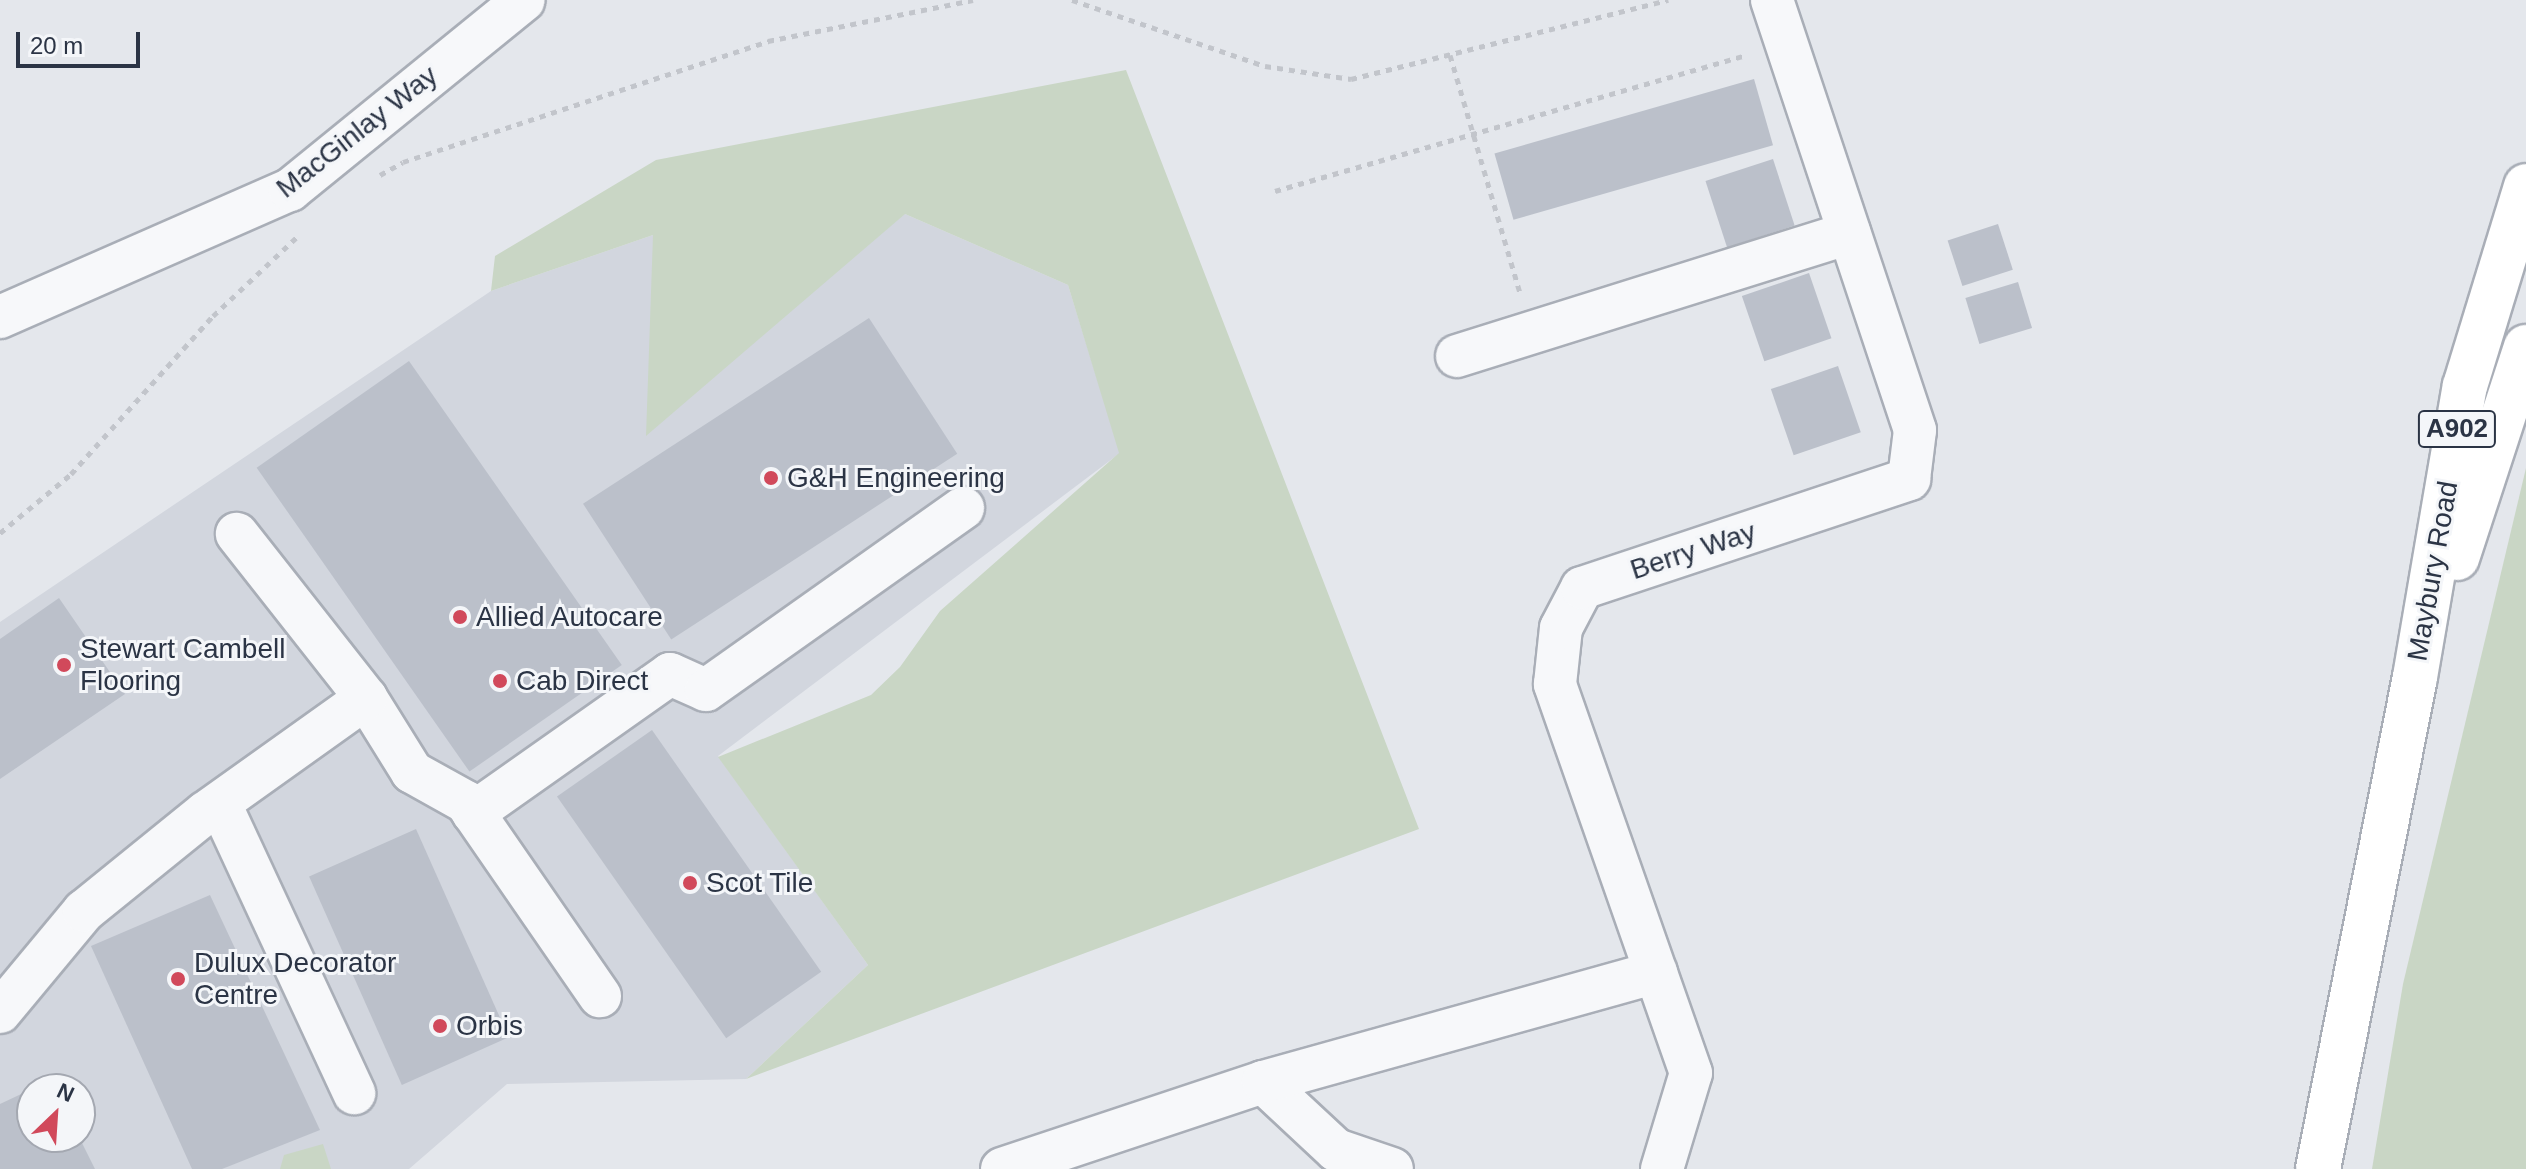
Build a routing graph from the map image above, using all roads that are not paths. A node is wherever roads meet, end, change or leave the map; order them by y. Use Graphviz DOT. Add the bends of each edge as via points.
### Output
graph roads {
  1 [pos="524,0"];
  2 [pos="1772,0"];
  3 [pos="2526,186"];
  4 [pos="1849,233"];
  5 [pos="0,317"];
  6 [pos="2526,347"];
  7 [pos="1457,356"];
  8 [pos="963,508"];
  9 [pos="237,534"];
  10 [pos="2415,677"];
  11 [pos="366,698"];
  12 [pos="220,804"];
  13 [pos="473,813"];
  14 [pos="1656,972"];
  15 [pos="600,996"];
  16 [pos="0,1012"];
  17 [pos="1263,1082"];
  18 [pos="354,1093"];
  19 [pos="1002,1169"];
  20 [pos="1392,1169"];
  21 [pos="1662,1169"];
  22 [pos="2318,1169"];
  1 -- 5 [label="street, MacGinlay Way" via="290,190"];
  2 -- 4 [label="street, Berry Way"];
  3 -- 10 [label="main road, Maybury Road / A902" via="2465,386"];
  4 -- 7 [label="street"];
  4 -- 14 [label="street, Berry Way" via="1915,430 1909,479 1582,588 1561,628 1555,684"];
  6 -- 10 [label="main road, Maybury Road / A902"];
  8 -- 13 [label="street" via="706,690 670,674"];
  9 -- 11 [label="street"];
  10 -- 22 [label="main road, Maybury Road / A902"];
  11 -- 12 [label="street"];
  11 -- 13 [label="street" via="412,772 466,802"];
  12 -- 16 [label="street" via="84,911"];
  12 -- 18 [label="street"];
  13 -- 15 [label="street"];
  14 -- 17 [label="street"];
  14 -- 21 [label="street, Berry Way" via="1691,1073"];
  17 -- 19 [label="street"];
  17 -- 20 [label="street" via="1336,1150"];
}
